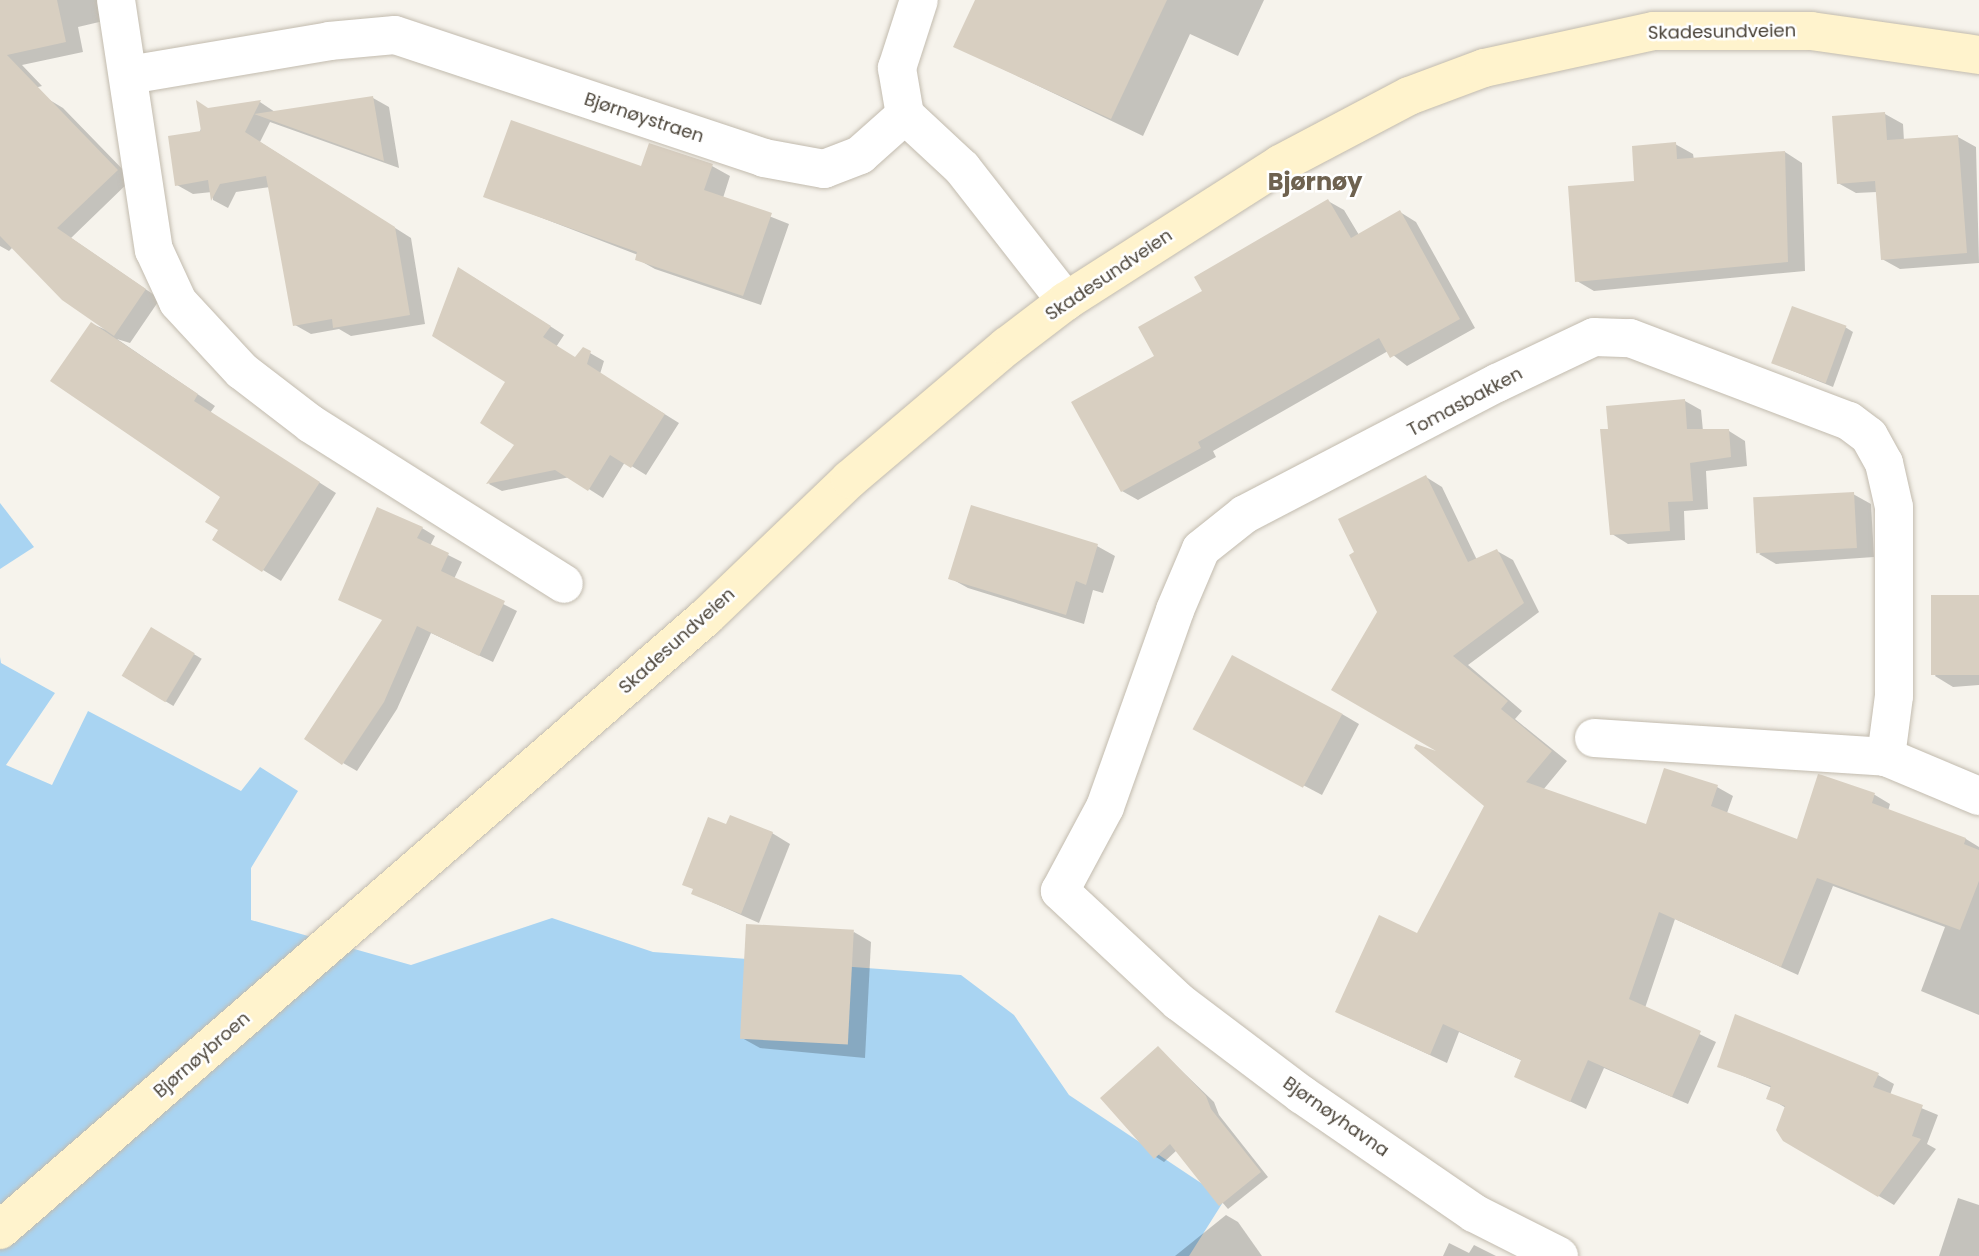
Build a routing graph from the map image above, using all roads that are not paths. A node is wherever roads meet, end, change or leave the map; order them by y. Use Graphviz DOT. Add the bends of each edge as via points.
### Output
graph roads {
  1 [pos="116,0"];
  2 [pos="919,0"];
  3 [pos="1979,55"];
  4 [pos="129,75"];
  5 [pos="905,115"];
  6 [pos="1066,301"];
  7 [pos="564,584"];
  8 [pos="1594,738"];
  9 [pos="1886,757"];
  10 [pos="1979,796"];
  11 [pos="403,880"];
  12 [pos="1129,953"];
  13 [pos="0,1230"];
  14 [pos="1559,1256"];
  1 -- 4 [label="street"];
  2 -- 5 [label="street" via="897,68"];
  3 -- 6 [label="street, Skadesundveien" via="1811,31 1654,31 1485,68 1409,96 1345,127"];
  4 -- 5 [label="street, Bjørnøystraen" via="395,35 764,158 824,169 860,155"];
  4 -- 7 [label="street" via="154,250 178,302 242,371 312,424"];
  5 -- 6 [label="street" via="962,168"];
  6 -- 11 [label="street, Skadesundveien" via="850,479 706,617"];
  8 -- 9 [label="street"];
  9 -- 10 [label="street" via="1938,783"];
  9 -- 12 [label="street, Tomasbakken" via="1894,696 1894,507 1884,463 1869,436 1849,421 1731,373 1630,338 1594,337 1245,514 1201,549 1105,807 1060,891"];
  11 -- 13 [label="street, Bjørnøybroen"];
  12 -- 14 [label="street, Bjørnøyhavna" via="1180,1002 1343,1124 1474,1213"];
}
